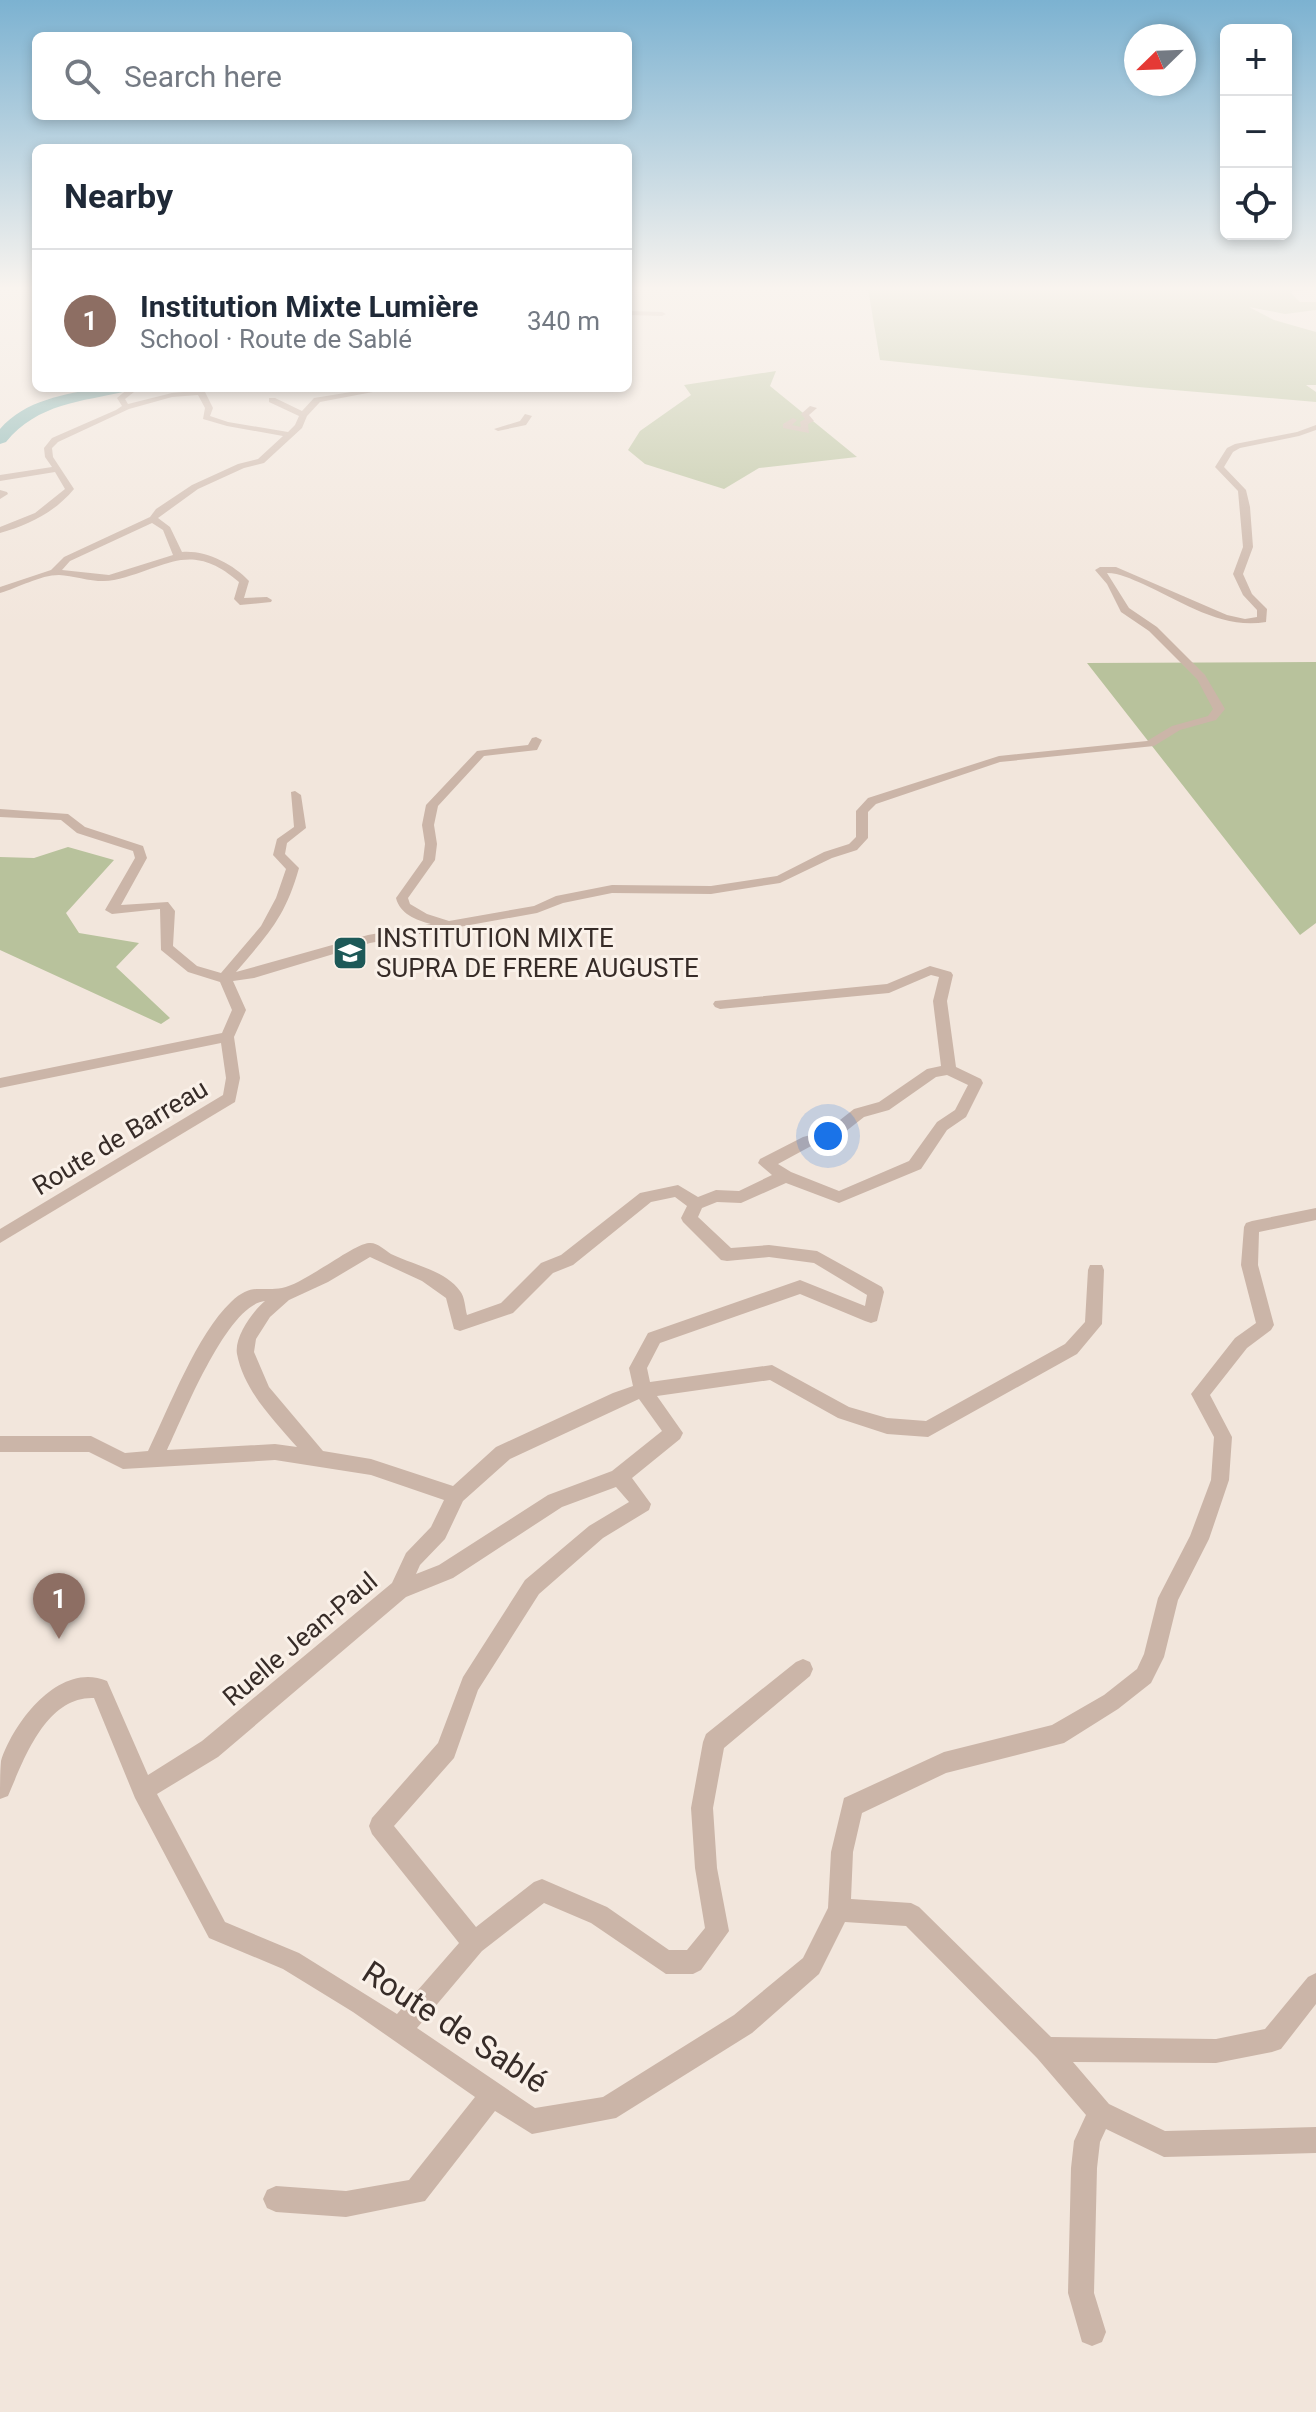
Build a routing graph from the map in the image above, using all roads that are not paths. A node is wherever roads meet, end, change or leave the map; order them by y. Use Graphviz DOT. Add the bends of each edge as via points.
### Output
graph roads {
  1 [pos="123,402"];
  2 [pos="147,402"];
  3 [pos="208,402"];
  4 [pos="275,402"];
  5 [pos="316,402"];
  6 [pos="126,407"];
  7 [pos="813,408"];
  8 [pos="303,415"];
  9 [pos="528,416"];
  10 [pos="793,420"];
  11 [pos="1316,427"];
  12 [pos="498,429"];
  13 [pos="287,434"];
  14 [pos="58,469"];
  15 [pos="0,478"];
  16 [pos="153,519"];
  17 [pos="0,530"];
  18 [pos="178,555"];
  19 [pos="54,572"];
  20 [pos="0,590"];
  21 [pos="267,600"];
  22 [pos="536,740"];
  23 [pos="295,795"];
  24 [pos="0,813"];
  25 [pos="446,923"];
  26 [pos="225,978"];
  27 [pos="720,1004"];
  28 [pos="227,1037"];
  29 [pos="949,1070"];
  30 [pos="0,1083"];
  31 [pos="785,1176"];
  32 [pos="696,1204"];
  33 [pos="1316,1214"];
  34 [pos="0,1237"];
  35 [pos="1096,1270"];
  36 [pos="283,1295"];
  37 [pos="643,1390"];
  38 [pos="2,1445"];
  39 [pos="155,1457"];
  40 [pos="316,1457"];
  41 [pos="619,1477"];
  42 [pos="456,1495"];
  43 [pos="399,1590"];
  44 [pos="803,1669"];
  45 [pos="0,1788"];
  46 [pos="143,1790"];
  47 [pos="839,1910"];
  48 [pos="474,1943"];
  49 [pos="1316,1985"];
  50 [pos="399,2031"];
  51 [pos="1046,2049"];
  52 [pos="491,2096"];
  53 [pos="1100,2113"];
  54 [pos="1316,2140"];
  55 [pos="276,2199"];
  56 [pos="1092,2332"];
  1 -- 6 [label="street"];
  2 -- 6 [label="street"];
  3 -- 13 [label="street" via="206,417"];
  4 -- 8 [label="street"];
  5 -- 8 [label="street"];
  6 -- 14 [label="street" via="55,440 48,448"];
  7 -- 10 [label="street" via="805,414 810,421 804,422 806,431 786,426"];
  8 -- 13 [label="street" via="299,426"];
  9 -- 12 [label="street" via="523,423"];
  11 -- 25 [label="street" via="1238,446 1219,467 1242,490 1248,547 1238,574 1262,609 1262,620 1240,621 1176,599 1119,570 1100,570 1125,610 1153,629 1201,677 1219,713 1150,744 999,759 872,801 862,811 862,838 853,847 780,879 711,890 612,889 537,909"];
  13 -- 16 [label="street" via="261,461 195,487"];
  14 -- 15 [label="street"];
  14 -- 17 [label="street" via="70,485 64,496 36,516"];
  16 -- 18 [label="street" via="167,529"];
  16 -- 19 [label="street" via="67,559"];
  18 -- 19 [label="street" via="110,578"];
  18 -- 21 [label="street" via="205,558 240,575 244,581 239,599 244,603"];
  19 -- 20 [label="street"];
  22 -- 25 [label="street" via="533,748 481,753 432,805 429,860 402,898 404,906 422,917"];
  23 -- 26 [label="street" via="300,828 281,842 279,855 293,868 287,890 264,932"];
  24 -- 26 [label="street" via="64,817 81,830 139,849 141,858 112,910 163,905 168,911 166,947 175,958 210,977"];
  25 -- 26 [label="street"];
  26 -- 28 [label="street, Route de Barreau" via="239,1010"];
  27 -- 29 [label="street" via="889,988 930,970 946,975 940,1001"];
  28 -- 30 [label="street"];
  28 -- 34 [label="street, Route de Barreau" via="230,1098"];
  29 -- 31 [label="street" via="932,1073 884,1106 859,1113 831,1135 766,1163"];
  29 -- 31 [label="street" via="976,1083 961,1113 942,1126 915,1165 839,1197"];
  31 -- 32 [label="street" via="741,1197 716,1196"];
  32 -- 36 [label="street" via="678,1191 646,1197 567,1260 547,1268 507,1308 460,1324 454,1295 428,1276 370,1249"];
  32 -- 37 [label="street" via="689,1218 727,1255 769,1251 817,1257 876,1292 871,1316 800,1287 774,1294 654,1338 638,1368"];
  33 -- 47 [label="street" via="1252,1227 1248,1270 1265,1325 1241,1343 1200,1394 1223,1437 1220,1480 1199,1539 1168,1598 1144,1676 1056,1735 944,1763 852,1806 842,1852"];
  35 -- 37 [label="street, Ruelle Jean-Paul" via="1093,1324 1071,1349 928,1429 887,1426 844,1413 772,1372"];
  36 -- 39 [label="street" via="246,1299 225,1318"];
  36 -- 40 [label="street" via="264,1312 245,1352 262,1392"];
  37 -- 41 [label="street" via="674,1433"];
  37 -- 42 [label="street, Ruelle Jean-Paul" via="503,1453"];
  38 -- 39 [label="street" via="91,1444 123,1461"];
  39 -- 40 [label="street" via="275,1452"];
  40 -- 42 [label="street" via="371,1467"];
  41 -- 43 [label="street" via="555,1501 446,1572"];
  41 -- 48 [label="street" via="642,1504 596,1532 532,1587 470,1684 446,1750 380,1826"];
  42 -- 43 [label="street, Ruelle Jean-Paul" via="438,1533 413,1559"];
  43 -- 46 [label="street, Ruelle Jean-Paul" via="210,1749"];
  44 -- 48 [label="street" via="714,1742 702,1808 717,1931 693,1962 666,1962 599,1915 542,1890"];
  45 -- 46 [label="street, Route de Sablé" via="41,1712 84,1685 100,1688"];
  46 -- 50 [label="street, Route de Sablé" via="217,1930 291,1961"];
  47 -- 51 [label="street" via="911,1915"];
  47 -- 52 [label="street, Route de Sablé" via="811,1966 800,1976 743,2024 607,2109 532,2121"];
  48 -- 50 [label="street"];
  49 -- 51 [label="street" via="1272,2040 1216,2051"];
  50 -- 52 [label="street, Route de Sablé"];
  51 -- 53 [label="street"];
  52 -- 55 [label="street" via="416,2192 346,2204"];
  53 -- 54 [label="street" via="1164,2144"];
  53 -- 56 [label="street" via="1087,2141 1084,2168 1081,2293"];
}
